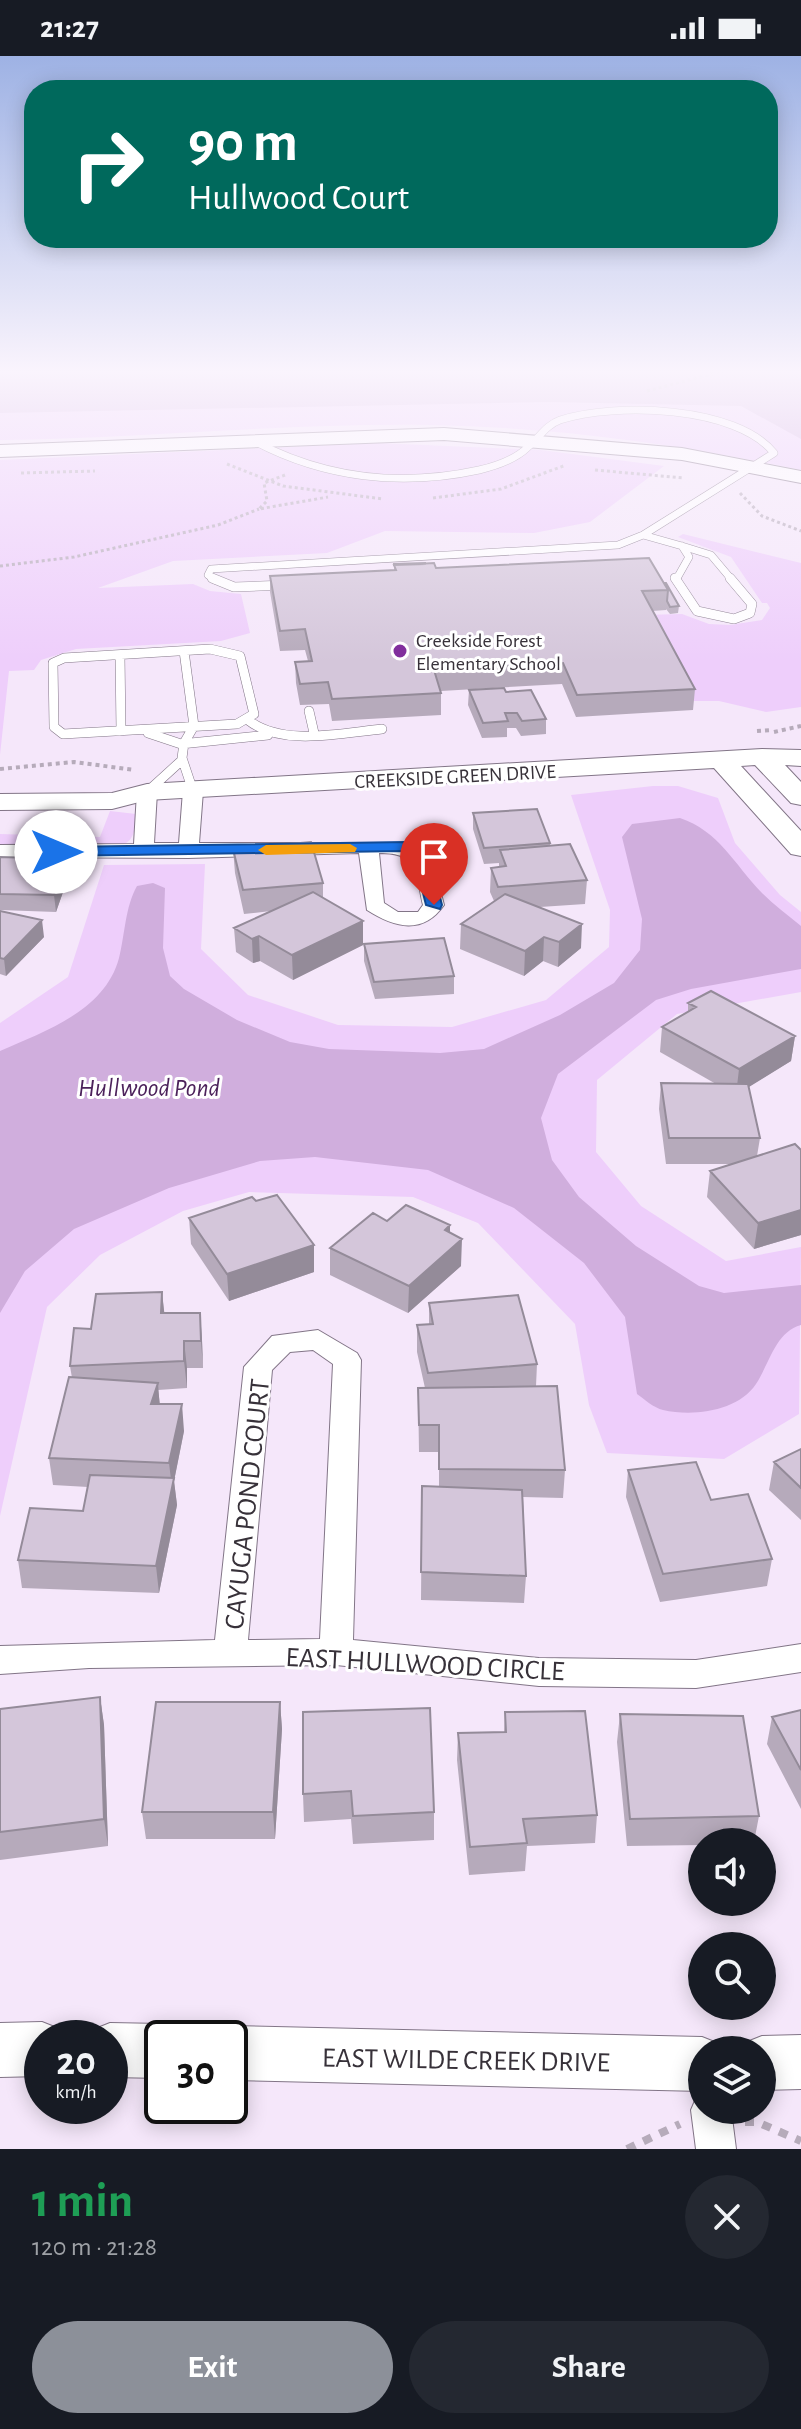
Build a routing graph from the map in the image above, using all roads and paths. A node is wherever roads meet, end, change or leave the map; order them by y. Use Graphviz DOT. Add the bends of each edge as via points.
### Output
graph roads {
  1 [pos="311,468"];
  2 [pos="484,468"];
  3 [pos="732,468"];
  4 [pos="750,468"];
  5 [pos="590,469"];
  6 [pos="746,470"];
  7 [pos="290,473"];
  8 [pos="801,477"];
  9 [pos="720,486"];
  10 [pos="801,486"];
  11 [pos="338,496"];
  12 [pos="259,509"];
  13 [pos="801,531"];
  14 [pos="643,535"];
  15 [pos="618,545"];
  16 [pos="681,545"];
  17 [pos="598,557"];
  18 [pos="0,566"];
  19 [pos="301,584"];
  20 [pos="184,651"];
  21 [pos="120,655"];
  22 [pos="309,711"];
  23 [pos="248,720"];
  24 [pos="194,726"];
  25 [pos="382,729"];
  26 [pos="121,731"];
  27 [pos="139,731"];
  28 [pos="314,733"];
  29 [pos="271,735"];
  30 [pos="181,744"];
  31 [pos="801,747"];
  32 [pos="762,757"];
  33 [pos="801,758"];
  34 [pos="721,760"];
  35 [pos="181,761"];
  36 [pos="0,786"];
  37 [pos="193,791"];
  38 [pos="147,792"];
  39 [pos="801,797"];
  40 [pos="0,802"];
  41 [pos="371,848"];
  42 [pos="801,848"];
  43 [pos="0,851"];
  44 [pos="143,852"];
  45 [pos="188,852"];
  46 [pos="336,1652"];
  47 [pos="230,1655"];
  48 [pos="801,1658"];
  49 [pos="0,1660"];
  50 [pos="24,2049"];
  51 [pos="0,2050"];
  52 [pos="248,2053"];
  53 [pos="801,2062"];
  54 [pos="776,2063"];
  55 [pos="688,2064"];
  56 [pos="713,2124"];
  57 [pos="716,2149"];
  1 -- 2 [label="lane" via="393,478"];
  3 -- 6 [label="main road"];
  4 -- 6 [label="lane"];
  5 -- 9 [label="path"];
  6 -- 8 [label="main road"];
  6 -- 9 [label="lane"];
  6 -- 10 [label="main road"];
  7 -- 12 [label="path" via="264,483 267,501"];
  9 -- 13 [label="path" via="739,492 762,516"];
  9 -- 14 [label="lane"];
  11 -- 12 [label="path"];
  12 -- 18 [label="path" via="226,525 150,537 71,560"];
  14 -- 15 [label="lane"];
  14 -- 16 [label="lane"];
  15 -- 17 [label="lane"];
  15 -- 19 [label="lane" via="221,568 208,575 230,586"];
  16 -- 16 [label="lane" via="711,555 752,604 750,613 734,619 697,611 675,578 689,557"];
  20 -- 21 [label="lane"];
  20 -- 23 [label="lane" via="210,649 240,656 254,714"];
  20 -- 24 [label="lane"];
  21 -- 26 [label="lane"];
  21 -- 26 [label="lane" via="53,663 54,727 63,734"];
  22 -- 28 [label="lane"];
  23 -- 24 [label="lane"];
  23 -- 29 [label="lane"];
  24 -- 27 [label="lane"];
  24 -- 30 [label="lane"];
  25 -- 28 [label="lane"];
  26 -- 27 [label="lane"];
  27 -- 30 [label="lane"];
  28 -- 29 [label="lane"];
  29 -- 30 [label="lane"];
  30 -- 35 [label="lane"];
  31 -- 32 [label="main road, CREEKSIDE GREEN DRIVE"];
  32 -- 33 [label="main road, CREEKSIDE GREEN DRIVE"];
  32 -- 34 [label="main road, CREEKSIDE GREEN DRIVE"];
  32 -- 39 [label="main road"];
  34 -- 37 [label="main road, CREEKSIDE GREEN DRIVE"];
  34 -- 42 [label="main road"];
  35 -- 37 [label="lane"];
  35 -- 38 [label="lane"];
  36 -- 38 [label="main road, CREEKSIDE GREEN DRIVE" via="119,786"];
  37 -- 38 [label="main road, CREEKSIDE GREEN DRIVE"];
  37 -- 45 [label="street"];
  38 -- 40 [label="main road, CREEKSIDE GREEN DRIVE" via="112,801"];
  38 -- 44 [label="street"];
  41 -- 41 [label="street" via="374,906 394,918 424,918 434,905 422,859 407,847"];
  41 -- 45 [label="street"];
  43 -- 44 [label="street"];
  44 -- 45 [label="street"];
  46 -- 47 [label="street, EAST HULLWOOD CIRCLE"];
  46 -- 47 [label="street, CAYUGA POND COURT" via="347,1360 318,1340 282,1343 258,1367"];
  46 -- 48 [label="street, EAST HULLWOOD CIRCLE" via="539,1672 696,1674"];
  47 -- 49 [label="street, EAST HULLWOOD CIRCLE"];
  50 -- 51 [label="main road"];
  52 -- 55 [label="main road, EAST WILDE CREEK DRIVE"];
  53 -- 54 [label="main road"];
  56 -- 57 [label="street"];
}
